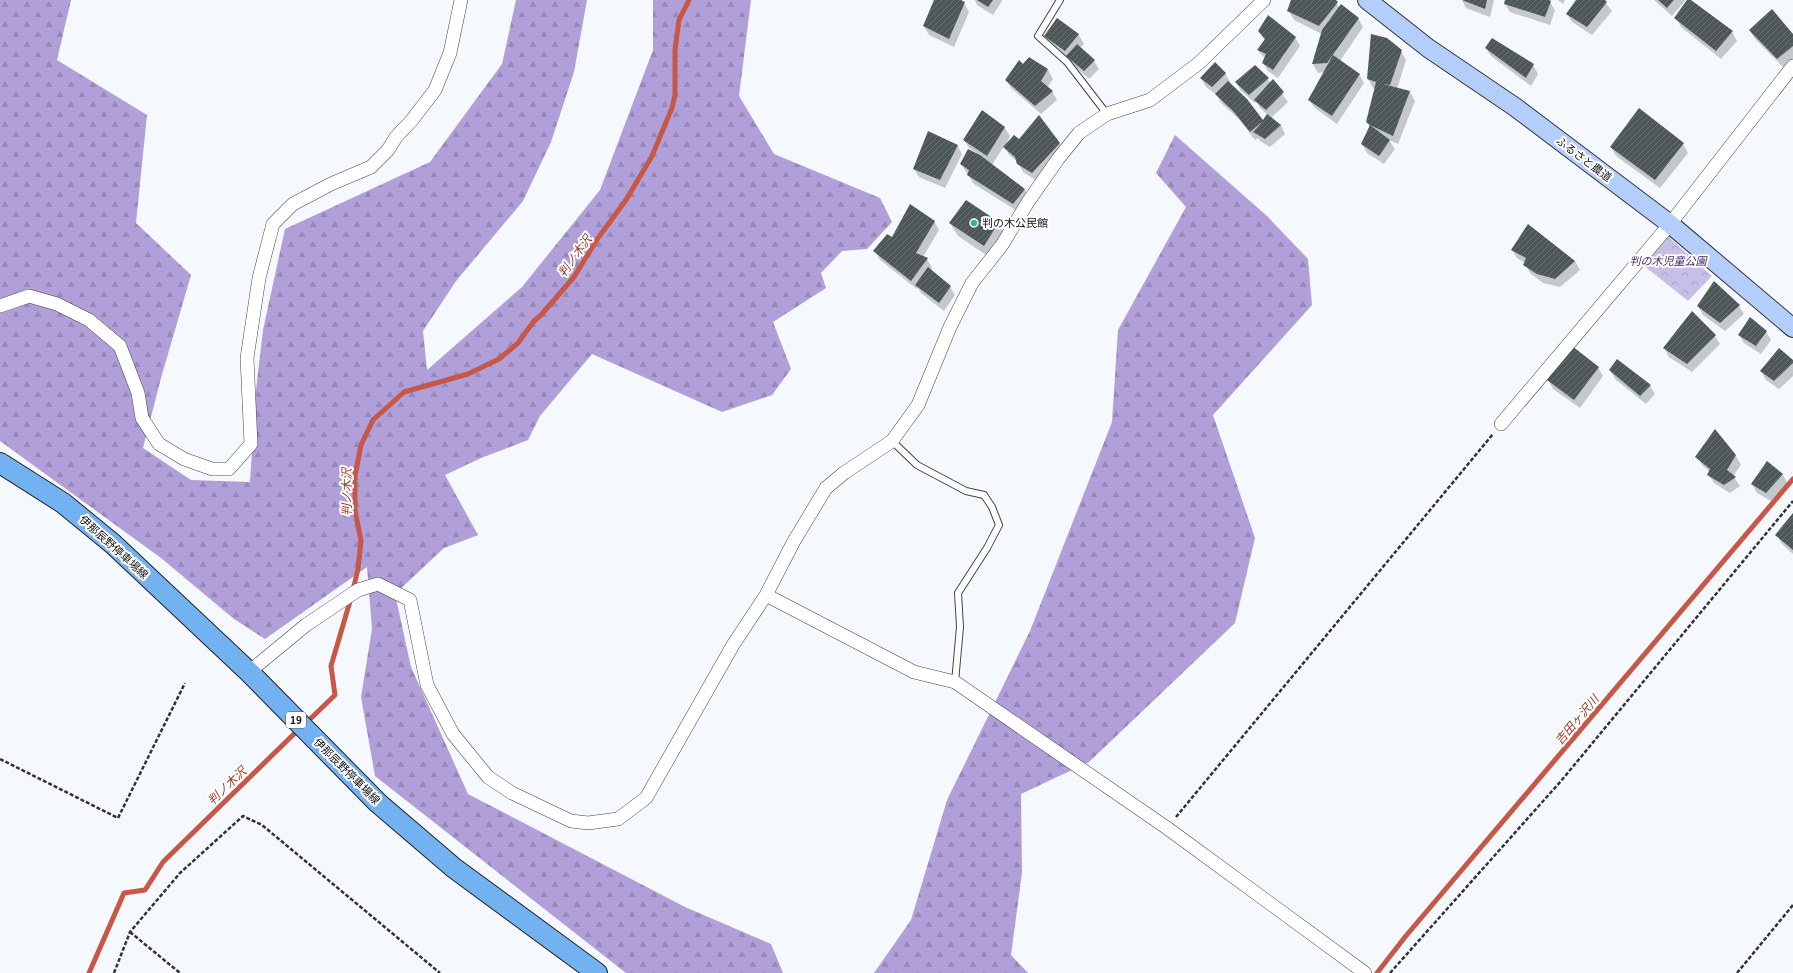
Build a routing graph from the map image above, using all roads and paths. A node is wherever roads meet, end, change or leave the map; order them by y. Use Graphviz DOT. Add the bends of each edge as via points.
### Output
graph roads {
  1 [pos="461,0"];
  2 [pos="1060,0"];
  3 [pos="1264,0"];
  4 [pos="1367,0"];
  5 [pos="1793,66"];
  6 [pos="1107,114"];
  7 [pos="1670,224"];
  8 [pos="0,306"];
  9 [pos="1793,328"];
  10 [pos="1500,424"];
  11 [pos="892,441"];
  12 [pos="0,463"];
  13 [pos="1793,501"];
  14 [pos="766,595"];
  15 [pos="249,672"];
  16 [pos="955,682"];
  17 [pos="185,683"];
  18 [pos="0,759"];
  19 [pos="1167,828"];
  20 [pos="1793,905"];
  21 [pos="130,932"];
  22 [pos="114,973"];
  23 [pos="180,973"];
  24 [pos="440,973"];
  25 [pos="597,973"];
  26 [pos="1364,973"];
  27 [pos="1390,973"];
  28 [pos="1737,973"];
  1 -- 8 [label="street" via="450,53 435,90 388,150 371,166 293,204 273,224 259,278 247,358 251,444 229,469 212,469 184,459 159,444 142,418 138,393 120,346 88,320 57,304 29,296"];
  2 -- 6 [label="lane" via="1038,36 1067,62"];
  3 -- 6 [label="street" via="1199,63 1150,100"];
  4 -- 7 [label="street, ふるさと農道" via="1428,48 1515,107"];
  5 -- 7 [label="street"];
  6 -- 11 [label="street" via="1078,134 1028,202 1002,245 972,282 950,327 918,405"];
  7 -- 9 [label="street, ふるさと農道"];
  7 -- 10 [label="street"];
  10 -- 19 [label="path"];
  11 -- 14 [label="street" via="826,488"];
  11 -- 16 [label="lane" via="917,465 966,491 984,495 992,507 998,525 987,548 958,593 960,627"];
  12 -- 15 [label="main road, 伊那辰野停車場線 / 19" via="63,503 113,544"];
  13 -- 27 [label="path" via="1561,781"];
  14 -- 15 [label="street" via="733,645 646,798 618,819 588,823 571,821 512,793 488,777 453,734 427,685 410,600 378,584 358,590 306,625"];
  14 -- 16 [label="street" via="914,672"];
  15 -- 25 [label="main road, 伊那辰野停車場線 / 19" via="378,803 454,868"];
  16 -- 19 [label="street"];
  17 -- 18 [label="path" via="118,818"];
  19 -- 26 [label="street"];
  20 -- 28 [label="path"];
  21 -- 22 [label="path"];
  21 -- 23 [label="path"];
  21 -- 24 [label="path" via="180,873 243,816 262,825"];
}
